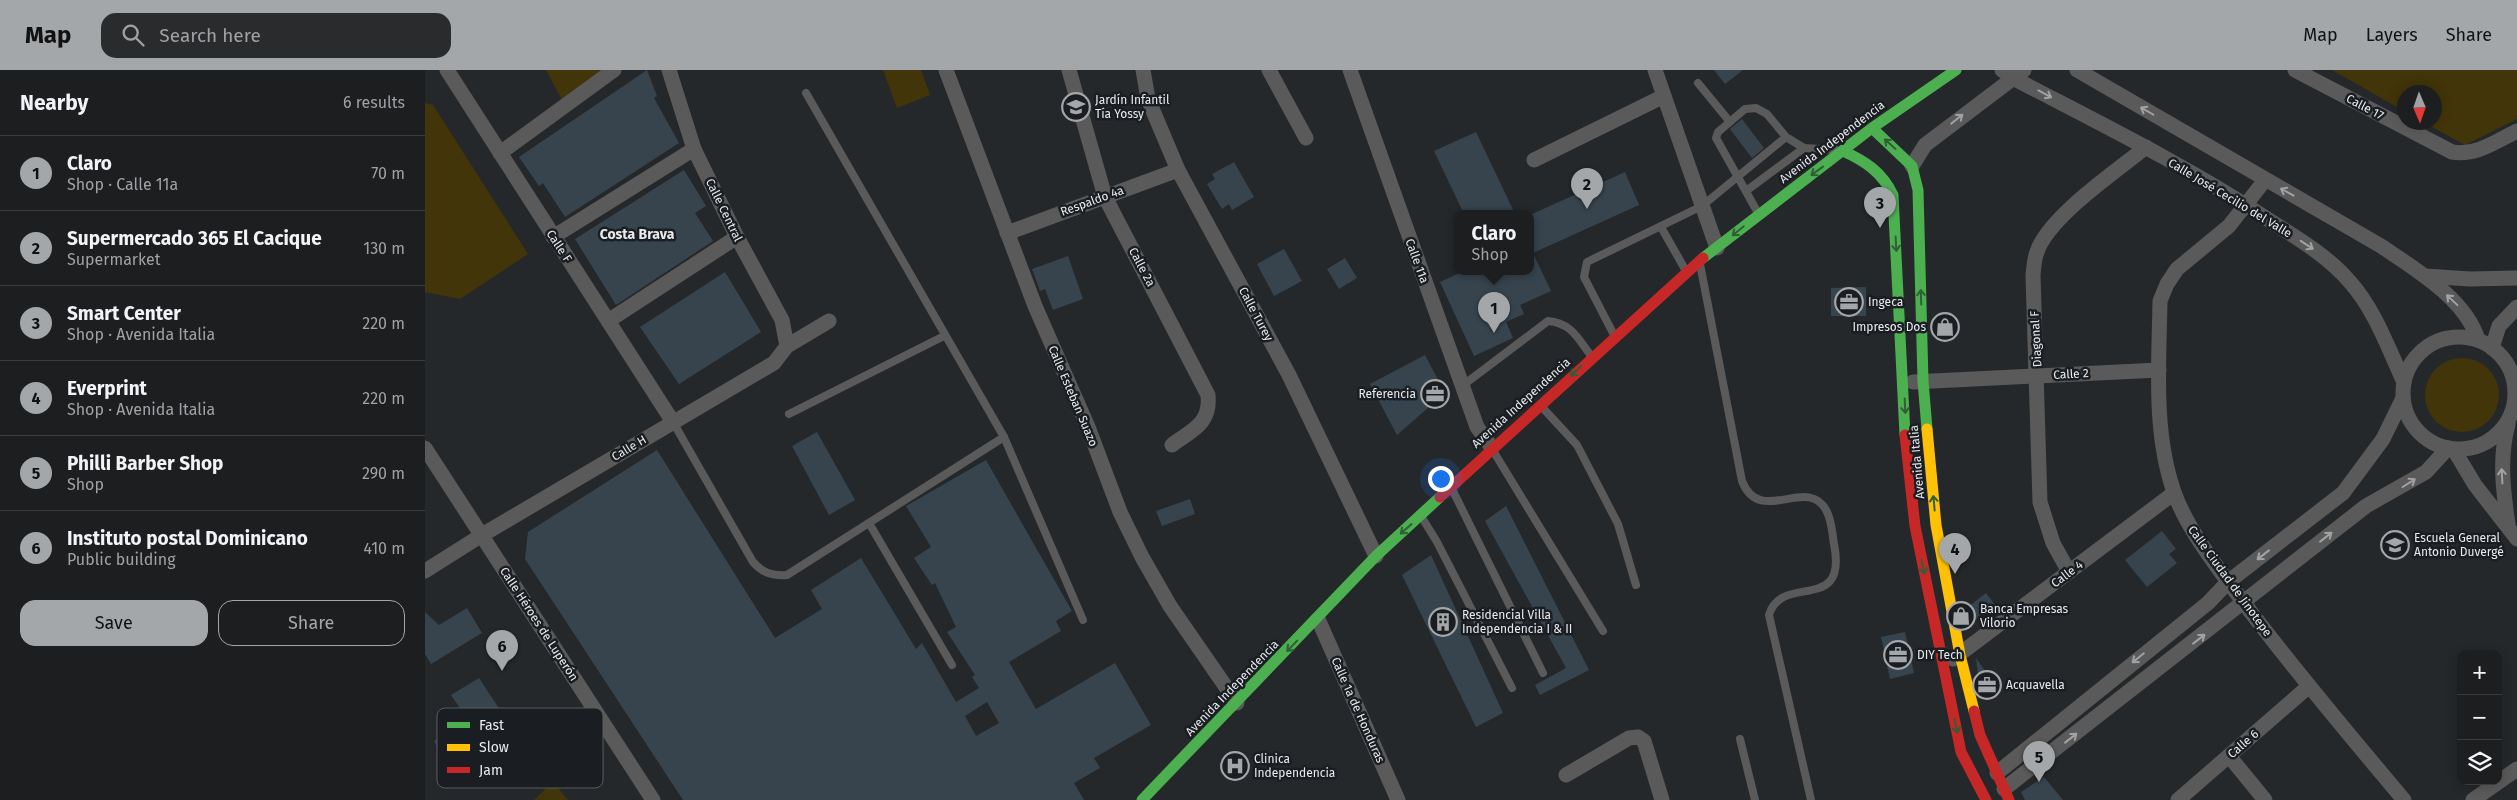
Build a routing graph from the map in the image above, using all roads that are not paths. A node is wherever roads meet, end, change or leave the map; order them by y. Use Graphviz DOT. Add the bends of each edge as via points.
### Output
graph roads {
  1 [pos="447,70"];
  2 [pos="614,70"];
  3 [pos="669,70"];
  4 [pos="946,70"];
  5 [pos="1069,70"];
  6 [pos="1143,70"];
  7 [pos="1269,70"];
  8 [pos="1349,70"];
  9 [pos="1655,70"];
  10 [pos="1955,70"];
  11 [pos="2077,70"];
  12 [pos="2295,70"];
  13 [pos="2013,73"];
  14 [pos="1699,83"];
  15 [pos="806,93"];
  16 [pos="1664,96"];
  17 [pos="1730,122"];
  18 [pos="1873,128"];
  19 [pos="2517,131"];
  20 [pos="1786,137"];
  21 [pos="1306,138"];
  22 [pos="1804,148"];
  23 [pos="2146,148"];
  24 [pos="694,149"];
  25 [pos="1843,151"];
  26 [pos="500,153"];
  27 [pos="1534,160"];
  28 [pos="1912,166"];
  29 [pos="1178,170"];
  30 [pos="1737,176"];
  31 [pos="2265,180"];
  32 [pos="1746,191"];
  33 [pos="1105,197"];
  34 [pos="2245,204"];
  35 [pos="1702,206"];
  36 [pos="1759,214"];
  37 [pos="1661,227"];
  38 [pos="1007,233"];
  39 [pos="553,237"];
  40 [pos="737,237"];
  41 [pos="1717,248"];
  42 [pos="1700,261"];
  43 [pos="1687,273"];
  44 [pos="2425,276"];
  45 [pos="2517,278"];
  46 [pos="2517,308"];
  47 [pos="829,321"];
  48 [pos="608,322"];
  49 [pos="944,336"];
  50 [pos="1616,338"];
  51 [pos="2478,340"];
  52 [pos="787,346"];
  53 [pos="2388,346"];
  54 [pos="2492,348"];
  55 [pos="1592,357"];
  56 [pos="2159,370"];
  57 [pos="2037,375"];
  58 [pos="1923,381"];
  59 [pos="2404,382"];
  60 [pos="1904,383"];
  61 [pos="1462,386"];
  62 [pos="2516,386"];
  63 [pos="2403,398"];
  64 [pos="1540,405"];
  65 [pos="789,414"];
  66 [pos="2509,419"];
  67 [pos="673,422"];
  68 [pos="2388,428"];
  69 [pos="1004,437"];
  70 [pos="1172,444"];
  71 [pos="425,448"];
  72 [pos="1492,448"];
  73 [pos="2451,449"];
  74 [pos="1450,486"];
  75 [pos="2174,493"];
  76 [pos="1421,516"];
  77 [pos="869,523"];
  78 [pos="2507,524"];
  79 [pos="482,535"];
  80 [pos="2517,539"];
  81 [pos="1376,556"];
  82 [pos="425,571"];
  83 [pos="2069,572"];
  84 [pos="2228,582"];
  85 [pos="1636,585"];
  86 [pos="2243,601"];
  87 [pos="1317,619"];
  88 [pos="1083,620"];
  89 [pos="1603,631"];
  90 [pos="1960,655"];
  91 [pos="952,666"];
  92 [pos="1944,666"];
  93 [pos="1543,673"];
  94 [pos="2308,686"];
  95 [pos="1512,688"];
  96 [pos="1237,703"];
  97 [pos="594,708"];
  98 [pos="603,723"];
  99 [pos="1740,739"];
  100 [pos="2229,756"];
  101 [pos="2517,769"];
  102 [pos="1997,773"];
  103 [pos="1566,776"];
  104 [pos="2007,795"];
  105 [pos="1980,798"];
  106 [pos="653,800"];
  107 [pos="1143,800"];
  108 [pos="1398,800"];
  109 [pos="1662,800"];
  110 [pos="1755,800"];
  111 [pos="1811,800"];
  112 [pos="2178,800"];
  113 [pos="2265,800"];
  114 [pos="2404,800"];
  115 [pos="2473,800"];
  1 -- 26 [label="street, Calle F"];
  2 -- 26 [label="street"];
  3 -- 24 [label="street, Calle Central"];
  4 -- 38 [label="street, Calle Esteban Suazo"];
  5 -- 33 [label="street, Calle 2a"];
  6 -- 29 [label="street, Calle Turey" via="1148,99"];
  7 -- 21 [label="street"];
  8 -- 61 [label="street, Calle 11a"];
  9 -- 16 [label="street"];
  10 -- 18 [label="street, Avenida Independencia"];
  31 -- 11 [label="street, one-way"];
  12 -- 19 [label="street, Calle 17" via="2451,152 2465,154 2477,151"];
  13 -- 23 [label="street, Calle José Cecilio del Valle, one-way"];
  28 -- 13 [label="street, one-way" via="1925,145"];
  14 -- 17 [label="lane"];
  15 -- 49 [label="lane"];
  16 -- 27 [label="street"];
  16 -- 35 [label="street"];
  17 -- 20 [label="lane" via="1745,109 1756,108 1767,114"];
  17 -- 30 [label="lane" via="1718,132 1717,138"];
  18 -- 25 [label="street, Avenida Independencia"];
  28 -- 18 [label="street, one-way"];
  20 -- 22 [label="lane"];
  20 -- 30 [label="lane"];
  22 -- 25 [label="lane"];
  22 -- 32 [label="lane"];
  23 -- 34 [label="street, Calle José Cecilio del Valle"];
  23 -- 57 [label="street, Diagonal F" via="2068,211 2049,230 2037,251 2033,275"];
  24 -- 39 [label="street"];
  24 -- 40 [label="street, Calle Central"];
  25 -- 36 [label="street, Avenida Independencia, one-way"];
  25 -- 60 [label="street, Avenida Italia, one-way" via="1864,160 1880,172 1893,195"];
  26 -- 39 [label="street, Calle F"];
  58 -- 28 [label="street, Avenida Italia, one-way" via="1918,190"];
  29 -- 33 [label="street, Respaldo 4a"];
  29 -- 81 [label="street, Calle Turey" via="1289,375"];
  30 -- 32 [label="lane"];
  30 -- 35 [label="lane"];
  31 -- 34 [label="street, Calle Ciudad de Jinotepe"];
  44 -- 31 [label="street, one-way" via="2381,246"];
  32 -- 36 [label="lane"];
  33 -- 38 [label="street, Respaldo 4a"];
  33 -- 70 [label="street, Calle 2a" via="1208,395 1209,406 1202,422"];
  34 -- 53 [label="street, Calle José Cecilio del Valle, one-way" via="2316,251 2350,282 2372,312"];
  34 -- 56 [label="street, Calle Ciudad de Jinotepe" via="2229,226 2183,263 2167,284 2161,301"];
  35 -- 37 [label="lane"];
  35 -- 41 [label="street"];
  36 -- 41 [label="street, Avenida Independencia, one-way"];
  37 -- 43 [label="lane"];
  37 -- 50 [label="lane" via="1587,262 1584,277"];
  38 -- 96 [label="street, Calle Esteban Suazo" via="1138,549 1170,606"];
  39 -- 48 [label="street, Calle F"];
  40 -- 48 [label="street"];
  40 -- 52 [label="street, Calle Central" via="782,320"];
  41 -- 42 [label="street, Avenida Independencia"];
  42 -- 43 [label="street, Avenida Independencia"];
  42 -- 111 [label="lane" via="1746,492 1765,502 1809,497 1819,502 1826,510 1838,562 1831,581 1823,587 1777,600 1769,615"];
  43 -- 50 [label="street, Avenida Independencia"];
  44 -- 45 [label="street" via="2470,280"];
  51 -- 44 [label="street, one-way" via="2474,326"];
  46 -- 54 [label="street" via="2499,326"];
  47 -- 52 [label="street, Calle H"];
  48 -- 67 [label="street, Calle F"];
  49 -- 65 [label="lane"];
  49 -- 69 [label="lane"];
  50 -- 55 [label="street, Avenida Independencia"];
  51 -- 54 [label="street"];
  51 -- 59 [label="street" via="2454,338 2431,344 2409,367"];
  52 -- 67 [label="street, Calle H" via="774,363"];
  53 -- 59 [label="street, Calle José Cecilio del Valle"];
  53 -- 68 [label="street" via="2394,393"];
  54 -- 62 [label="street" via="2507,366"];
  55 -- 61 [label="lane" via="1569,327 1548,321"];
  55 -- 64 [label="street, Avenida Independencia, one-way"];
  56 -- 57 [label="street, Calle 2"];
  56 -- 75 [label="street, Calle Ciudad de Jinotepe" via="2160,425"];
  57 -- 58 [label="street, Calle 2"];
  57 -- 83 [label="street, Diagonal F" via="2040,502 2053,543"];
  58 -- 60 [label="street, Calle 2"];
  90 -- 58 [label="street, Avenida Italia, one-way" via="1936,525"];
  59 -- 63 [label="street"];
  60 -- 92 [label="street, Avenida Italia, one-way" via="1906,455 1915,526"];
  61 -- 72 [label="street, Calle 11a" via="1477,427"];
  62 -- 66 [label="street"];
  63 -- 68 [label="street"];
  63 -- 73 [label="street" via="2414,428 2426,439"];
  64 -- 72 [label="street, Avenida Independencia"];
  64 -- 85 [label="lane" via="1577,445 1618,524"];
  66 -- 73 [label="street" via="2489,441 2473,447"];
  78 -- 66 [label="street, one-way" via="2502,445"];
  67 -- 77 [label="lane" via="760,570 774,576 787,575"];
  67 -- 79 [label="street, Calle H"];
  68 -- 84 [label="street, one-way" via="2343,493"];
  69 -- 77 [label="lane"];
  69 -- 88 [label="lane"];
  71 -- 79 [label="street, Calle Héroes de Luperón"];
  72 -- 74 [label="street, Avenida Independencia"];
  72 -- 89 [label="lane"];
  73 -- 78 [label="street"];
  86 -- 73 [label="street, one-way" via="2366,506 2426,472"];
  74 -- 76 [label="street, Avenida Independencia"];
  74 -- 93 [label="lane"];
  75 -- 83 [label="street, Calle 4"];
  75 -- 84 [label="street, Calle Ciudad de Jinotepe" via="2186,519"];
  76 -- 81 [label="street, Avenida Independencia, one-way"];
  76 -- 95 [label="lane"];
  77 -- 91 [label="lane"];
  78 -- 80 [label="street"];
  79 -- 82 [label="street, Calle H"];
  79 -- 97 [label="street, Calle Héroes de Luperón"];
  81 -- 87 [label="street, Avenida Independencia"];
  83 -- 90 [label="street, Calle 4"];
  84 -- 86 [label="street, Calle Ciudad de Jinotepe"];
  84 -- 102 [label="street, one-way" via="2208,603"];
  86 -- 94 [label="street, Calle Ciudad de Jinotepe"];
  104 -- 86 [label="street, one-way"];
  87 -- 96 [label="street, Avenida Independencia, one-way"];
  87 -- 108 [label="street, Calle 1a de Honduras"];
  90 -- 92 [label="street, Calle 4"];
  90 -- 102 [label="street, Avenida Italia" via="1980,734"];
  92 -- 105 [label="street, Avenida Italia, one-way" via="1961,752"];
  94 -- 100 [label="street, Calle 6"];
  94 -- 114 [label="street, Calle Ciudad de Jinotepe"];
  96 -- 107 [label="street, Avenida Independencia"];
  98 -- 106 [label="street, Calle Héroes de Luperón"];
  99 -- 110 [label="lane"];
  100 -- 112 [label="street, Calle 6"];
  100 -- 113 [label="street"];
  101 -- 115 [label="street"];
  102 -- 104 [label="street, Avenida Italia"];
  102 -- 105 [label="street"];
  103 -- 109 [label="street" via="1629,738 1638,737 1644,741"];
  104 -- 105 [label="street"];
}
